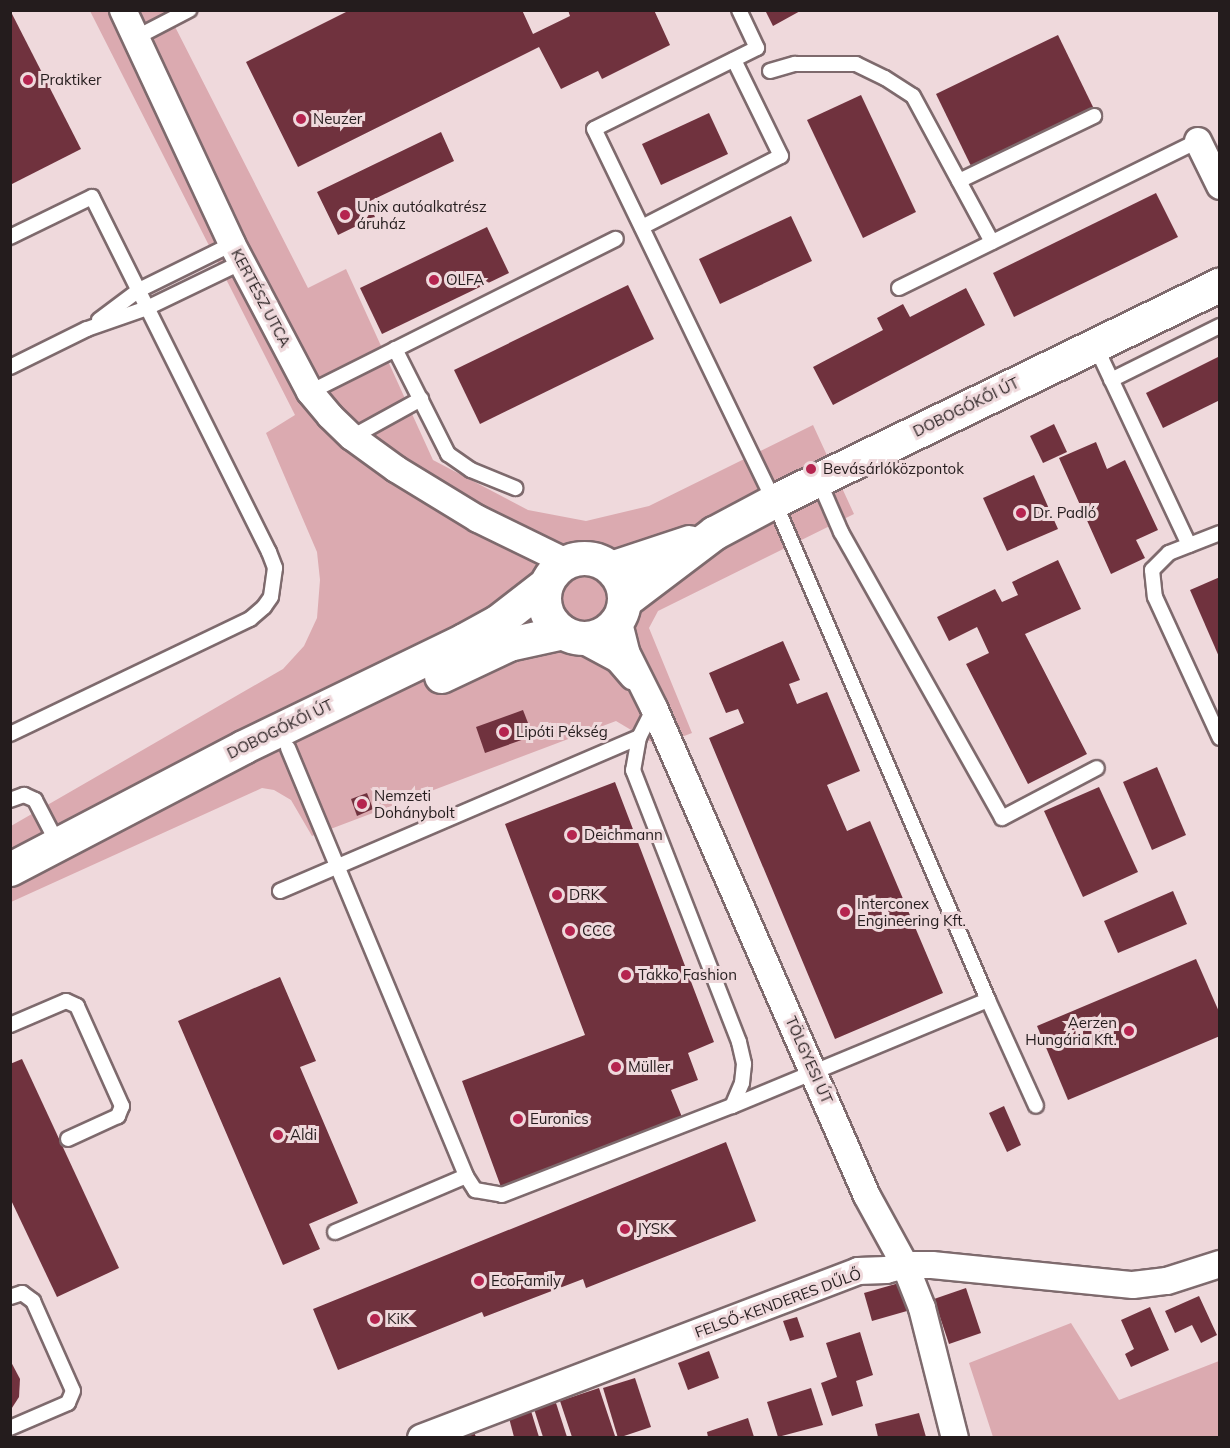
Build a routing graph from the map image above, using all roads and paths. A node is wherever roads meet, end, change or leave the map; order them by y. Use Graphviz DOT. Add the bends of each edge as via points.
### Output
graph roads {
  1 [pos="123,10"];
  2 [pos="189,10"];
  3 [pos="739,10"];
  4 [pos="137,37"];
  5 [pos="734,60"];
  6 [pos="770,71"];
  7 [pos="1094,116"];
  8 [pos="1198,141"];
  9 [pos="959,181"];
  10 [pos="1220,186"];
  11 [pos="642,227"];
  12 [pos="10,237"];
  13 [pos="616,239"];
  14 [pos="992,242"];
  15 [pos="237,253"];
  16 [pos="1220,284"];
  17 [pos="899,288"];
  18 [pos="139,290"];
  19 [pos="147,308"];
  20 [pos="1220,326"];
  21 [pos="87,329"];
  22 [pos="1095,345"];
  23 [pos="395,350"];
  24 [pos="10,367"];
  25 [pos="1112,380"];
  26 [pos="310,392"];
  27 [pos="421,399"];
  28 [pos="352,436"];
  29 [pos="818,479"];
  30 [pos="515,488"];
  31 [pos="774,501"];
  32 [pos="714,533"];
  33 [pos="1220,533"];
  34 [pos="1189,545"];
  35 [pos="611,568"];
  36 [pos="554,574"];
  37 [pos="621,610"];
  38 [pos="570,635"];
  39 [pos="649,698"];
  40 [pos="10,734"];
  41 [pos="639,737"];
  42 [pos="1220,738"];
  43 [pos="288,748"];
  44 [pos="1097,768"];
  45 [pos="10,800"];
  46 [pos="57,842"];
  47 [pos="339,866"];
  48 [pos="10,870"];
  49 [pos="280,891"];
  50 [pos="988,1000"];
  51 [pos="10,1025"];
  52 [pos="815,1072"];
  53 [pos="732,1106"];
  54 [pos="1036,1106"];
  55 [pos="68,1139"];
  56 [pos="466,1176"];
  57 [pos="881,1222"];
  58 [pos="335,1232"];
  59 [pos="905,1264"];
  60 [pos="1220,1264"];
  61 [pos="858,1271"];
  62 [pos="10,1297"];
  63 [pos="10,1428"];
  64 [pos="421,1437"];
  65 [pos="955,1437"];
  1 -- 4 [label="street, KERTÉSZ UTCA"];
  2 -- 4 [label="lane"];
  3 -- 5 [label="lane" via="757,48"];
  4 -- 15 [label="street, KERTÉSZ UTCA"];
  5 -- 11 [label="lane" via="781,156"];
  5 -- 11 [label="lane" via="594,129"];
  6 -- 9 [label="lane" via="795,64 827,62 856,64 885,78 913,96"];
  7 -- 9 [label="lane"];
  8 -- 10 [label="street"];
  8 -- 14 [label="lane"];
  9 -- 14 [label="lane"];
  11 -- 31 [label="lane"];
  12 -- 18 [label="lane" via="92,196"];
  13 -- 23 [label="lane"];
  14 -- 17 [label="lane"];
  15 -- 18 [label="lane"];
  15 -- 19 [label="lane"];
  15 -- 26 [label="street, KERTÉSZ UTCA"];
  16 -- 22 [label="main road, DOBOGÓKŐI ÚT"];
  18 -- 19 [label="lane"];
  18 -- 21 [label="lane"];
  19 -- 21 [label="lane"];
  19 -- 40 [label="lane" via="269,552 275,568 271,597 250,619"];
  20 -- 25 [label="lane"];
  21 -- 24 [label="lane"];
  22 -- 25 [label="lane"];
  22 -- 29 [label="main road, DOBOGÓKŐI ÚT"];
  23 -- 26 [label="lane"];
  23 -- 27 [label="lane"];
  25 -- 34 [label="lane"];
  26 -- 28 [label="street, KERTÉSZ UTCA"];
  27 -- 28 [label="lane"];
  27 -- 30 [label="lane" via="448,454 471,470"];
  28 -- 36 [label="street, KERTÉSZ UTCA"];
  29 -- 31 [label="main road, DOBOGÓKŐI ÚT"];
  29 -- 44 [label="lane" via="841,532 1002,818"];
  31 -- 32 [label="main road, DOBOGÓKŐI ÚT"];
  31 -- 50 [label="lane"];
  32 -- 35 [label="main road, DOBOGÓKŐI ÚT"];
  32 -- 37 [label="main road, DOBOGÓKŐI ÚT"];
  33 -- 34 [label="lane"];
  34 -- 42 [label="lane" via="1159,562 1152,570 1152,581 1155,597"];
  35 -- 36 [label="main road" via="588,558"];
  35 -- 37 [label="main road" via="620,582"];
  36 -- 38 [label="main road" via="544,597 546,611 553,623"];
  36 -- 46 [label="main road, DOBOGÓKŐI ÚT" via="497,622 472,636"];
  37 -- 38 [label="main road" via="602,634 591,638"];
  37 -- 39 [label="street, TÖLGYESI ÚT" via="626,652"];
  38 -- 39 [label="street, TÖLGYESI ÚT" via="618,659"];
  38 -- 43 [label="main road, DOBOGÓKŐI ÚT" via="509,644"];
  39 -- 41 [label="lane"];
  39 -- 52 [label="street, TÖLGYESI ÚT"];
  41 -- 47 [label="lane"];
  41 -- 53 [label="lane" via="633,770 739,1042 744,1064 742,1083"];
  43 -- 47 [label="lane"];
  43 -- 48 [label="main road, DOBOGÓKŐI ÚT"];
  45 -- 46 [label="lane" via="24,795 35,800"];
  46 -- 48 [label="main road, DOBOGÓKŐI ÚT"];
  47 -- 49 [label="lane"];
  47 -- 56 [label="lane"];
  50 -- 52 [label="lane"];
  50 -- 54 [label="lane"];
  51 -- 55 [label="lane" via="66,1001 77,1006 122,1106 118,1116"];
  52 -- 53 [label="lane"];
  52 -- 57 [label="street, TÖLGYESI ÚT"];
  53 -- 56 [label="lane" via="502,1195 475,1190"];
  56 -- 58 [label="lane"];
  57 -- 59 [label="street, TÖLGYESI ÚT"];
  57 -- 61 [label="street" via="872,1250"];
  59 -- 60 [label="street, FELSŐ-KENDERES DŰLŐ" via="1133,1285 1167,1281"];
  59 -- 61 [label="street, FELSŐ-KENDERES DŰLŐ" via="886,1270"];
  59 -- 65 [label="street, TÖLGYESI ÚT" via="922,1308"];
  61 -- 64 [label="street, FELSŐ-KENDERES DŰLŐ"];
  62 -- 63 [label="lane" via="22,1293 33,1300 73,1391 68,1403"];
}
